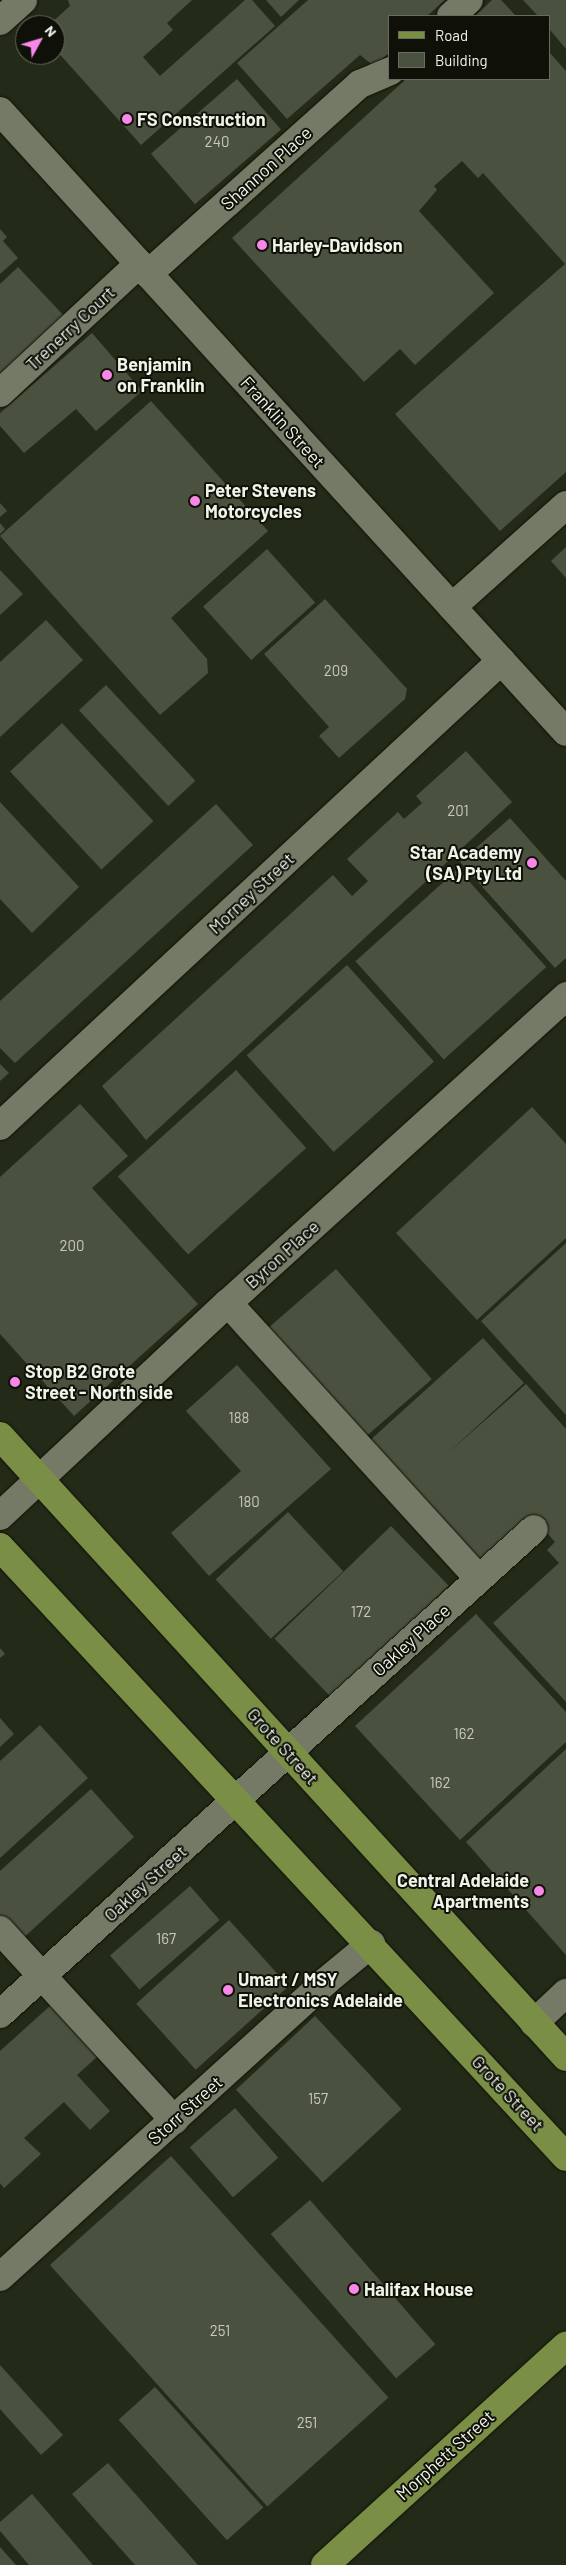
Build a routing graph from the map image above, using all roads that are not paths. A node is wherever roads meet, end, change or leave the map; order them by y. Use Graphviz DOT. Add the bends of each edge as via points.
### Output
graph roads {
  1 [pos="23,0"];
  2 [pos="469,0"];
  3 [pos="452,15"];
  4 [pos="0,21"];
  5 [pos="388,72"];
  6 [pos="0,111"];
  7 [pos="144,269"];
  8 [pos="0,393"];
  9 [pos="566,505"];
  10 [pos="452,607"];
  11 [pos="501,661"];
  12 [pos="566,732"];
  13 [pos="566,996"];
  14 [pos="0,1126"];
  15 [pos="228,1303"];
  16 [pos="0,1436"];
  17 [pos="39,1479"];
  18 [pos="0,1516"];
  19 [pos="534,1529"];
  20 [pos="0,1547"];
  21 [pos="479,1579"];
  22 [pos="289,1752"];
  23 [pos="237,1802"];
  24 [pos="0,1930"];
  25 [pos="371,1944"];
  26 [pos="42,1976"];
  27 [pos="566,1993"];
  28 [pos="0,2014"];
  29 [pos="534,2023"];
  30 [pos="566,2057"];
  31 [pos="174,2120"];
  32 [pos="566,2157"];
  33 [pos="0,2277"];
  34 [pos="566,2346"];
  35 [pos="325,2565"];
  1 -- 4 [label="street"];
  2 -- 3 [label="street"];
  5 -- 7 [label="street, Shannon Place" via="360,84"];
  6 -- 7 [label="street, Franklin Street"];
  7 -- 8 [label="street, Trenerry Court"];
  7 -- 10 [label="street, Franklin Street"];
  9 -- 10 [label="street"];
  10 -- 11 [label="street, Franklin Street"];
  11 -- 12 [label="street, Franklin Street"];
  11 -- 14 [label="street, Morney Street"];
  13 -- 15 [label="street, Byron Place"];
  15 -- 17 [label="street, Byron Place"];
  15 -- 21 [label="street"];
  16 -- 17 [label="main road, Grote Street"];
  17 -- 18 [label="street, Byron Place"];
  17 -- 22 [label="main road, Grote Street"];
  19 -- 21 [label="street, Oakley Place"];
  20 -- 23 [label="main road, Grote Street"];
  21 -- 22 [label="street, Oakley Place"];
  22 -- 23 [label="street, Oakley Street"];
  22 -- 29 [label="main road, Grote Street"];
  23 -- 25 [label="main road, Grote Street"];
  23 -- 26 [label="street, Oakley Street"];
  24 -- 26 [label="street"];
  25 -- 31 [label="street, Storr Street"];
  25 -- 32 [label="main road, Grote Street"];
  26 -- 28 [label="street, Oakley Street"];
  26 -- 31 [label="street"];
  27 -- 29 [label="street"];
  29 -- 30 [label="main road, Grote Street"];
  31 -- 33 [label="street, Storr Street"];
  34 -- 35 [label="main road, Morphett Street"];
}
